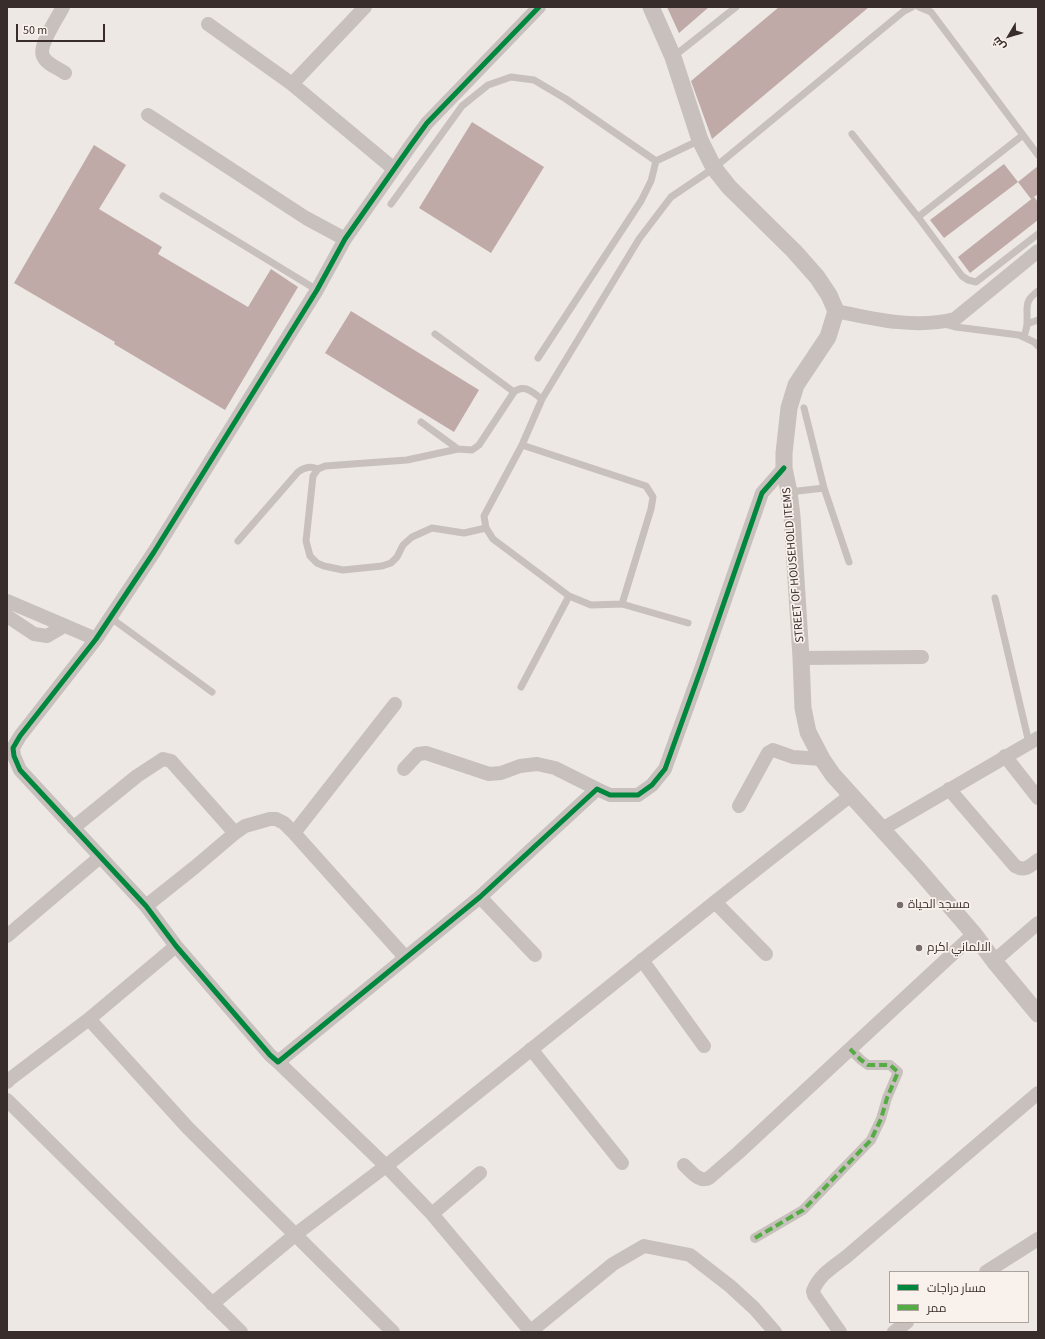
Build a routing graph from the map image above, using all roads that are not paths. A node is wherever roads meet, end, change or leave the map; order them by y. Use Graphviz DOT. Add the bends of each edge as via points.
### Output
graph roads {
  1 [pos="63,7"];
  2 [pos="365,7"];
  3 [pos="539,7"];
  4 [pos="651,7"];
  5 [pos="736,7"];
  6 [pos="912,7"];
  7 [pos="919,7"];
  8 [pos="208,24"];
  9 [pos="673,58"];
  10 [pos="65,73"];
  11 [pos="292,84"];
  12 [pos="148,114"];
  13 [pos="852,134"];
  14 [pos="1023,136"];
  15 [pos="700,140"];
  16 [pos="1038,155"];
  17 [pos="656,161"];
  18 [pos="714,168"];
  19 [pos="394,169"];
  20 [pos="163,196"];
  21 [pos="391,204"];
  22 [pos="918,217"];
  23 [pos="1038,234"];
  24 [pos="345,239"];
  25 [pos="1038,251"];
  26 [pos="317,290"];
  27 [pos="1038,291"];
  28 [pos="836,311"];
  29 [pos="1038,320"];
  30 [pos="940,323"];
  31 [pos="1027,324"];
  32 [pos="435,334"];
  33 [pos="1024,337"];
  34 [pos="1038,346"];
  35 [pos="538,358"];
  36 [pos="514,392"];
  37 [pos="542,399"];
  38 [pos="804,408"];
  39 [pos="421,422"];
  40 [pos="522,445"];
  41 [pos="458,450"];
  42 [pos="784,468"];
  43 [pos="318,469"];
  44 [pos="824,488"];
  45 [pos="789,492"];
  46 [pos="486,528"];
  47 [pos="238,541"];
  48 [pos="849,562"];
  49 [pos="569,596"];
  50 [pos="995,598"];
  51 [pos="7,601"];
  52 [pos="622,604"];
  53 [pos="7,616"];
  54 [pos="110,618"];
  55 [pos="688,623"];
  56 [pos="64,626"];
  57 [pos="96,640"];
  58 [pos="922,657"];
  59 [pos="801,658"];
  60 [pos="521,687"];
  61 [pos="212,692"];
  62 [pos="395,704"];
  63 [pos="1034,741"];
  64 [pos="1005,756"];
  65 [pos="822,759"];
  66 [pos="404,769"];
  67 [pos="597,789"];
  68 [pos="949,789"];
  69 [pos="851,795"];
  70 [pos="1038,798"];
  71 [pos="739,806"];
  72 [pos="73,828"];
  73 [pos="882,829"];
  74 [pos="235,833"];
  75 [pos="294,833"];
  76 [pos="100,858"];
  77 [pos="1038,860"];
  78 [pos="480,897"];
  79 [pos="715,902"];
  80 [pos="146,906"];
  81 [pos="1038,924"];
  82 [pos="974,934"];
  83 [pos="7,936"];
  84 [pos="176,946"];
  85 [pos="766,954"];
  86 [pos="534,956"];
  87 [pos="405,957"];
  88 [pos="642,960"];
  89 [pos="994,961"];
  90 [pos="1038,1014"];
  91 [pos="89,1019"];
  92 [pos="704,1046"];
  93 [pos="531,1049"];
  94 [pos="850,1049"];
  95 [pos="278,1062"];
  96 [pos="7,1082"];
  97 [pos="1038,1093"];
  98 [pos="7,1100"];
  99 [pos="622,1163"];
  100 [pos="684,1165"];
  101 [pos="386,1166"];
  102 [pos="480,1173"];
  103 [pos="432,1214"];
  104 [pos="296,1234"];
  105 [pos="755,1238"];
  106 [pos="1038,1239"];
  107 [pos="988,1271"];
  108 [pos="212,1304"];
  109 [pos="906,1323"];
  110 [pos="241,1332"];
  111 [pos="393,1332"];
  112 [pos="531,1332"];
  113 [pos="775,1332"];
  114 [pos="840,1332"];
  115 [pos="894,1332"];
  1 -- 10 [label="street" via="41,50 49,63"];
  2 -- 11 [label="street"];
  3 -- 19 [label="street" via="427,123"];
  4 -- 9 [label="street"];
  5 -- 9 [label="lane"];
  6 -- 18 [label="lane"];
  7 -- 14 [label="lane" via="930,12"];
  8 -- 11 [label="street"];
  9 -- 15 [label="street"];
  11 -- 19 [label="street"];
  12 -- 24 [label="street" via="306,218"];
  13 -- 22 [label="lane"];
  14 -- 16 [label="lane"];
  14 -- 22 [label="lane"];
  15 -- 17 [label="lane"];
  15 -- 18 [label="street"];
  17 -- 21 [label="lane" via="534,80 511,77 488,85 462,106"];
  17 -- 35 [label="lane" via="641,201"];
  18 -- 28 [label="street" via="729,187 808,266 829,295"];
  18 -- 37 [label="lane" via="671,197 639,239"];
  19 -- 24 [label="street"];
  20 -- 26 [label="lane"];
  22 -- 23 [label="lane" via="962,276 976,282"];
  24 -- 26 [label="street"];
  25 -- 30 [label="street" via="955,319"];
  26 -- 54 [label="street"];
  27 -- 31 [label="lane" via="1027,303"];
  28 -- 30 [label="street" via="877,319"];
  28 -- 42 [label="street, STREET OF HOUSEHOLD ITEMS" via="828,337 796,385 788,408"];
  29 -- 31 [label="lane"];
  30 -- 33 [label="lane"];
  31 -- 33 [label="lane"];
  32 -- 36 [label="lane"];
  33 -- 34 [label="lane"];
  36 -- 37 [label="lane" via="518,388 524,388"];
  36 -- 41 [label="lane" via="479,445 472,450"];
  37 -- 40 [label="lane"];
  38 -- 44 [label="lane"];
  39 -- 41 [label="lane"];
  40 -- 46 [label="lane" via="484,516"];
  40 -- 52 [label="lane" via="646,486 653,497"];
  41 -- 43 [label="lane" via="407,460 325,466"];
  42 -- 45 [label="street, STREET OF HOUSEHOLD ITEMS"];
  42 -- 67 [label="street" via="762,493 665,769 652,785 638,795 610,795"];
  43 -- 46 [label="lane" via="313,476 306,541 310,556 324,566 343,570 382,566 397,557 403,545 412,537 432,528 464,533"];
  43 -- 47 [label="lane" via="304,468 298,472"];
  44 -- 45 [label="lane"];
  44 -- 48 [label="lane"];
  45 -- 59 [label="street, STREET OF HOUSEHOLD ITEMS"];
  46 -- 49 [label="lane" via="493,539"];
  49 -- 52 [label="lane" via="591,605"];
  49 -- 60 [label="lane"];
  50 -- 63 [label="lane"];
  51 -- 56 [label="street"];
  52 -- 55 [label="lane"];
  53 -- 56 [label="street" via="34,634 47,636"];
  54 -- 57 [label="street"];
  54 -- 61 [label="lane"];
  56 -- 57 [label="street"];
  57 -- 72 [label="street" via="12,748 20,770"];
  58 -- 59 [label="street"];
  59 -- 65 [label="street, STREET OF HOUSEHOLD ITEMS" via="803,708 808,732"];
  62 -- 75 [label="street"];
  63 -- 64 [label="street"];
  64 -- 68 [label="street"];
  64 -- 70 [label="street"];
  65 -- 69 [label="street, STREET OF HOUSEHOLD ITEMS"];
  65 -- 71 [label="street" via="792,757 770,750"];
  66 -- 67 [label="street" via="418,754 426,753 489,774 537,764 555,768"];
  67 -- 78 [label="street"];
  68 -- 73 [label="street"];
  68 -- 77 [label="street" via="1015,866 1028,868"];
  69 -- 73 [label="street, STREET OF HOUSEHOLD ITEMS"];
  69 -- 79 [label="street"];
  72 -- 74 [label="street" via="137,776 163,759 171,761"];
  72 -- 76 [label="street"];
  73 -- 82 [label="street, STREET OF HOUSEHOLD ITEMS"];
  74 -- 75 [label="street" via="245,826 276,818"];
  74 -- 80 [label="street"];
  75 -- 87 [label="street"];
  76 -- 80 [label="street"];
  76 -- 83 [label="street"];
  78 -- 86 [label="street"];
  78 -- 87 [label="street"];
  79 -- 85 [label="street"];
  79 -- 88 [label="street"];
  80 -- 84 [label="street"];
  81 -- 89 [label="street"];
  82 -- 89 [label="street, STREET OF HOUSEHOLD ITEMS"];
  82 -- 94 [label="street"];
  84 -- 91 [label="street"];
  84 -- 95 [label="street"];
  87 -- 95 [label="street"];
  88 -- 92 [label="street"];
  88 -- 93 [label="street"];
  89 -- 90 [label="street, STREET OF HOUSEHOLD ITEMS"];
  91 -- 96 [label="street"];
  91 -- 104 [label="street" via="188,1128"];
  93 -- 99 [label="street"];
  93 -- 101 [label="street"];
  94 -- 100 [label="street" via="709,1178 700,1180"];
  94 -- 105 [label="street" via="868,1065 890,1065 898,1072 871,1140 803,1210"];
  95 -- 101 [label="street"];
  97 -- 114 [label="street" via="819,1278 813,1291 814,1295"];
  98 -- 108 [label="street"];
  101 -- 103 [label="street"];
  101 -- 104 [label="street"];
  102 -- 103 [label="street"];
  103 -- 112 [label="street"];
  104 -- 108 [label="street"];
  104 -- 111 [label="street"];
  106 -- 107 [label="street"];
  108 -- 110 [label="street"];
  109 -- 115 [label="street"];
  112 -- 113 [label="street" via="613,1264 644,1246 690,1255 730,1286"];
}
